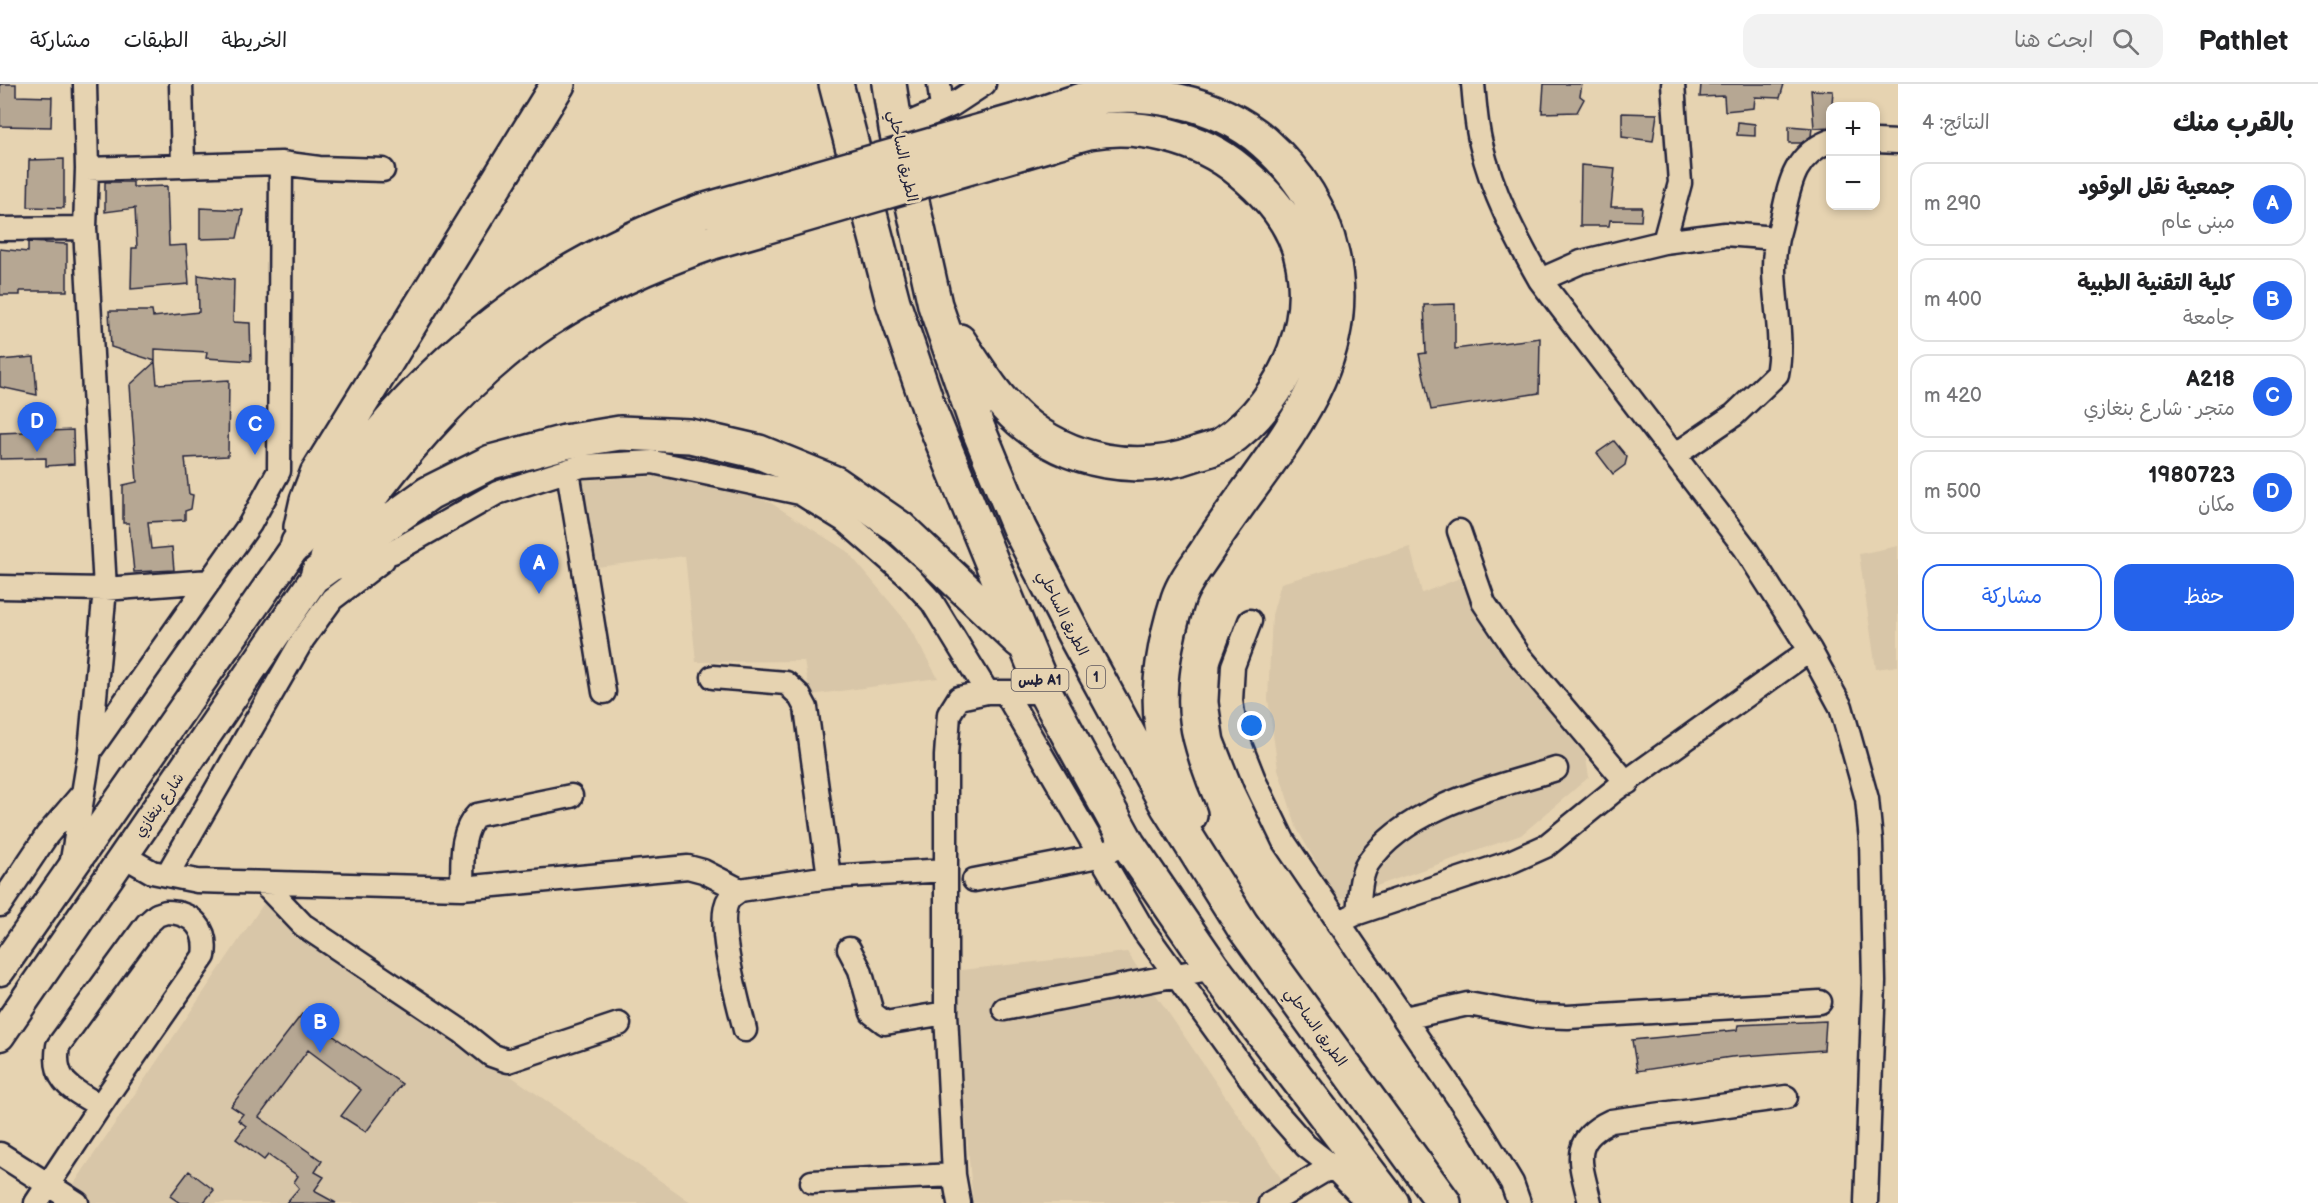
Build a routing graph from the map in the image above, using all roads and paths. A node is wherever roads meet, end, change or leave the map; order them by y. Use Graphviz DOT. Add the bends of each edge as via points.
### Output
graph roads {
  1 [pos="85,84"];
  2 [pos="181,84"];
  3 [pos="558,84"];
  4 [pos="836,84"];
  5 [pos="889,84"];
  6 [pos="939,84"];
  7 [pos="984,84"];
  8 [pos="1473,84"];
  9 [pos="1674,84"];
  10 [pos="942,109"];
  11 [pos="896,129"];
  12 [pos="1880,141"];
  13 [pos="1898,142"];
  14 [pos="1826,143"];
  15 [pos="281,163"];
  16 [pos="183,166"];
  17 [pos="87,169"];
  18 [pos="383,170"];
  19 [pos="85,228"];
  20 [pos="0,230"];
  21 [pos="1777,238"];
  22 [pos="1664,242"];
  23 [pos="1540,280"];
  24 [pos="935,305"];
  25 [pos="1675,455"];
  26 [pos="568,471"];
  27 [pos="1459,531"];
  28 [pos="298,543"];
  29 [pos="393,552"];
  30 [pos="318,573"];
  31 [pos="210,582"];
  32 [pos="0,587"];
  33 [pos="105,589"];
  34 [pos="1250,621"];
  35 [pos="1025,645"];
  36 [pos="1810,650"];
  37 [pos="713,677"];
  38 [pos="604,692"];
  39 [pos="996,692"];
  40 [pos="1045,692"];
  41 [pos="90,752"];
  42 [pos="1556,769"];
  43 [pos="1627,783"];
  44 [pos="83,793"];
  45 [pos="571,796"];
  46 [pos="1114,850"];
  47 [pos="124,856"];
  48 [pos="946,870"];
  49 [pos="70,871"];
  50 [pos="166,876"];
  51 [pos="829,877"];
  52 [pos="974,880"];
  53 [pos="263,883"];
  54 [pos="462,888"];
  55 [pos="740,890"];
  56 [pos="0,905"];
  57 [pos="1348,918"];
  58 [pos="1242,926"];
  59 [pos="849,949"];
  60 [pos="1213,968"];
  61 [pos="0,971"];
  62 [pos="1178,977"];
  63 [pos="1820,1002"];
  64 [pos="1004,1009"];
  65 [pos="946,1012"];
  66 [pos="1405,1018"];
  67 [pos="4,1021"];
  68 [pos="620,1024"];
  69 [pos="745,1030"];
  70 [pos="1786,1097"];
  71 [pos="100,1106"];
  72 [pos="0,1154"];
  73 [pos="1343,1160"];
  74 [pos="954,1175"];
  75 [pos="812,1182"];
  76 [pos="49,1184"];
  77 [pos="36,1203"];
  78 [pos="77,1203"];
  79 [pos="959,1203"];
  80 [pos="1270,1203"];
  81 [pos="1368,1203"];
  82 [pos="1392,1203"];
  83 [pos="1444,1203"];
  84 [pos="1519,1203"];
  85 [pos="1590,1203"];
  86 [pos="1866,1203"];
  1 -- 17 [label="street"];
  2 -- 16 [label="street"];
  3 -- 28 [label="highway" via="317,474 306,501"];
  4 -- 35 [label="highway, طس A1" via="893,302 932,414"];
  5 -- 11 [label="highway, الطريق الساحلي / 1"];
  6 -- 10 [label="street"];
  7 -- 10 [label="street"];
  8 -- 23 [label="street" via="1480,143 1493,183"];
  9 -- 22 [label="street" via="1680,183"];
  10 -- 11 [label="street"];
  11 -- 24 [label="highway, الطريق الساحلي / 1"];
  12 -- 13 [label="street"];
  14 -- 21 [label="street" via="1812,150 1795,169"];
  15 -- 16 [label="street"];
  15 -- 18 [label="street"];
  15 -- 31 [label="street" via="279,471 250,524"];
  16 -- 17 [label="street"];
  17 -- 19 [label="street"];
  19 -- 20 [label="street"];
  19 -- 33 [label="street"];
  21 -- 22 [label="street" via="1725,234"];
  21 -- 25 [label="street" via="1773,263 1777,374 1734,415"];
  22 -- 23 [label="street" via="1581,262"];
  23 -- 25 [label="street"];
  24 -- 30 [label="highway, bridge" via="981,374 1020,420 1072,453 1128,466 1180,459 1222,444 1251,421 1278,388 1300,335 1306,284 1294,236 1264,191 1227,159 1182,139 1127,129 1090,132 713,242 643,268 588,295 504,355 457,397 402,457 351,522"];
  24 -- 58 [label="highway, الطريق الساحلي / 1" via="977,426 1020,528 1168,807"];
  25 -- 36 [label="street" via="1744,548"];
  26 -- 29 [label="street" via="497,493"];
  26 -- 38 [label="street"];
  26 -- 39 [label="street" via="582,466 653,462 800,493 845,521 909,577 932,602"];
  27 -- 43 [label="street" via="1484,603 1518,655"];
  28 -- 49 [label="main road"];
  28 -- 58 [label="highway, bridge" via="406,404 459,352 520,303 584,262 646,231 702,211 1082,100 1123,96 1169,99 1215,112 1251,131 1282,159 1308,192 1326,229 1338,282 1334,330 1318,386 1179,595 1163,652 1161,725 1187,810"];
  29 -- 30 [label="street"];
  29 -- 50 [label="street" via="332,599 303,639"];
  30 -- 35 [label="highway" via="429,493 491,462 565,442 620,433 690,436 759,452 835,483 900,528"];
  30 -- 47 [label="main road, شارع بنغازي"];
  31 -- 33 [label="street"];
  31 -- 41 [label="street"];
  32 -- 33 [label="street"];
  33 -- 41 [label="street"];
  34 -- 57 [label="street" via="1233,666 1231,700 1236,734 1284,842"];
  35 -- 40 [label="highway, طس A1"];
  36 -- 43 [label="street"];
  36 -- 86 [label="street" via="1841,707 1864,789 1870,830 1874,982"];
  37 -- 51 [label="street" via="786,683 802,701"];
  39 -- 40 [label="street"];
  39 -- 46 [label="street"];
  39 -- 48 [label="street" via="959,698 949,714"];
  40 -- 46 [label="highway, طس A1"];
  41 -- 44 [label="street"];
  42 -- 57 [label="street" via="1447,803 1395,836 1368,864"];
  43 -- 57 [label="street" via="1533,854"];
  44 -- 49 [label="street"];
  44 -- 56 [label="street" via="47,835"];
  45 -- 54 [label="street" via="477,815 465,833"];
  46 -- 52 [label="street"];
  46 -- 60 [label="highway, طس A1"];
  46 -- 62 [label="street" via="1144,931"];
  47 -- 50 [label="street"];
  47 -- 67 [label="main road, شارع بنغازي"];
  48 -- 51 [label="street"];
  48 -- 65 [label="street"];
  49 -- 61 [label="main road"];
  50 -- 53 [label="street"];
  51 -- 55 [label="street"];
  53 -- 54 [label="street"];
  53 -- 68 [label="street" via="303,925 491,1055 508,1061"];
  54 -- 55 [label="street" via="688,867"];
  55 -- 69 [label="street" via="728,899 723,918 730,972"];
  57 -- 66 [label="street"];
  58 -- 83 [label="highway, الطريق الساحلي / 1"];
  59 -- 65 [label="street" via="860,970 872,1013 885,1023"];
  60 -- 62 [label="street"];
  60 -- 73 [label="highway, طس A1"];
  62 -- 64 [label="street"];
  62 -- 73 [label="street" via="1269,1104 1306,1146"];
  63 -- 66 [label="street" via="1568,1017 1535,1016 1468,1004"];
  65 -- 74 [label="street"];
  66 -- 84 [label="street" via="1480,1130 1512,1183"];
  70 -- 85 [label="street" via="1611,1121 1591,1131 1583,1142 1581,1165"];
  71 -- 71 [label="street" via="204,956 203,933 189,916 178,912 152,919 58,1046 58,1076"];
  71 -- 76 [label="street"];
  72 -- 76 [label="street"];
  73 -- 80 [label="street"];
  73 -- 81 [label="street"];
  73 -- 82 [label="highway, طس A1"];
  74 -- 75 [label="street"];
  74 -- 79 [label="street"];
  76 -- 77 [label="street"];
  76 -- 78 [label="street"];
}
